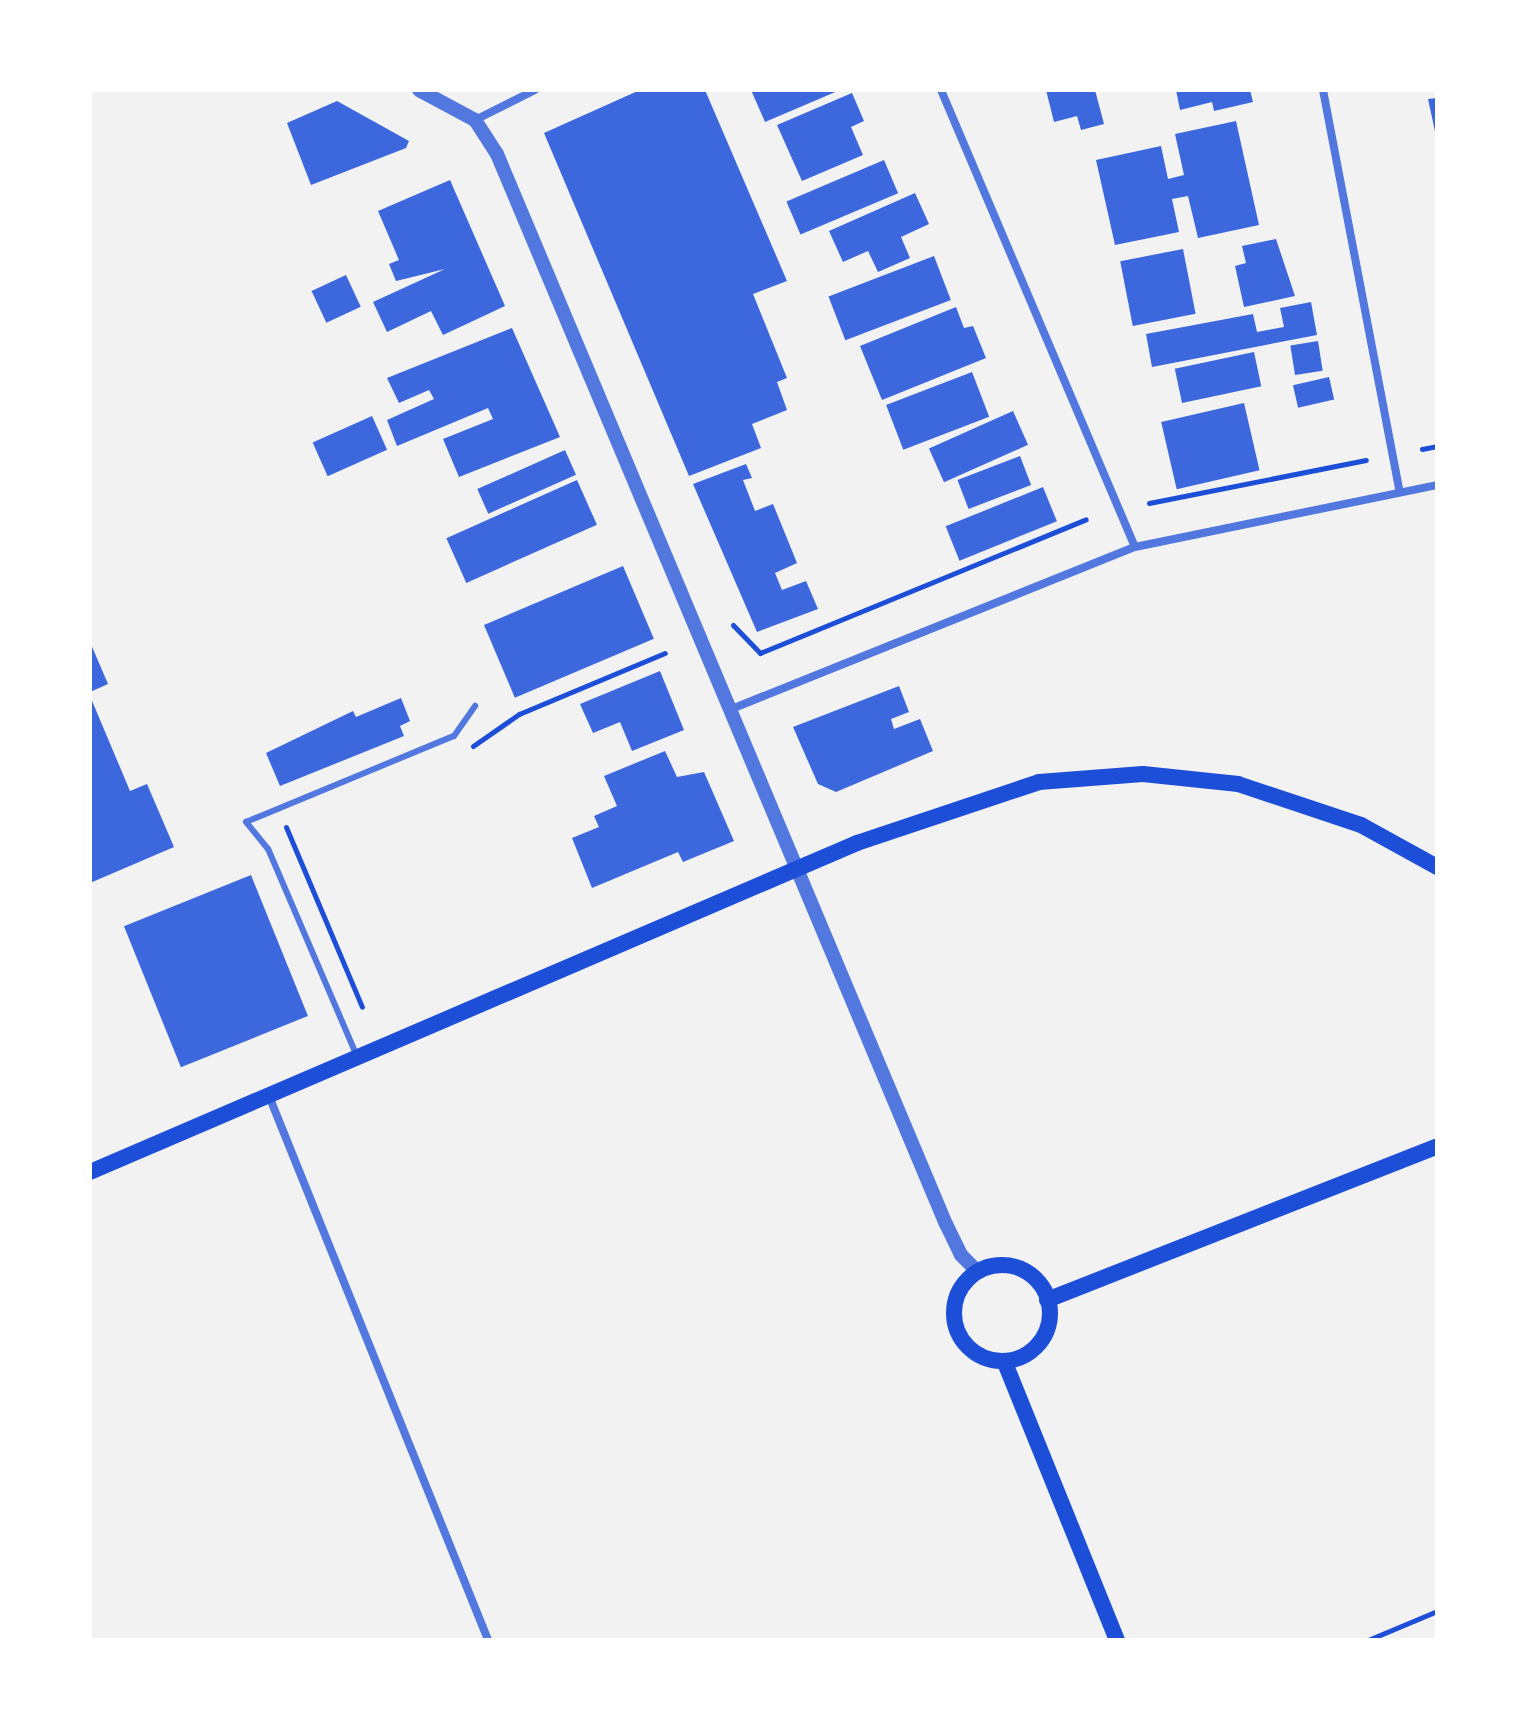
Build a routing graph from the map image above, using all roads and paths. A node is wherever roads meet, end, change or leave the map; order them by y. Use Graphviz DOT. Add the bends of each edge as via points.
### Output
graph roads {
  1 [pos="419,90"];
  2 [pos="535,90"];
  3 [pos="941,90"];
  4 [pos="1323,90"];
  5 [pos="475,120"];
  6 [pos="1437,446"];
  7 [pos="1422,449"];
  8 [pos="1366,460"];
  9 [pos="1437,485"];
  10 [pos="1400,492"];
  11 [pos="1149,503"];
  12 [pos="1086,519"];
  13 [pos="1135,547"];
  14 [pos="733,625"];
  15 [pos="665,653"];
  16 [pos="475,706"];
  17 [pos="729,710"];
  18 [pos="457,752"];
  19 [pos="298,816"];
  20 [pos="1437,867"];
  21 [pos="798,869"];
  22 [pos="362,1007"];
  23 [pos="358,1058"];
  24 [pos="269,1096"];
  25 [pos="1437,1146"];
  26 [pos="90,1172"];
  27 [pos="977,1271"];
  28 [pos="1047,1300"];
  29 [pos="1005,1363"];
  30 [pos="1437,1611"];
  31 [pos="488,1640"];
  32 [pos="1117,1640"];
  33 [pos="1368,1640"];
  1 -- 5 [label="street"];
  2 -- 5 [label="street"];
  3 -- 13 [label="street"];
  4 -- 10 [label="street"];
  5 -- 17 [label="street" via="488,137"];
  6 -- 7 [label="path"];
  8 -- 11 [label="path"];
  9 -- 10 [label="street"];
  10 -- 13 [label="street"];
  12 -- 14 [label="path" via="760,653"];
  13 -- 17 [label="street"];
  15 -- 18 [label="path" via="519,714"];
  16 -- 23 [label="lane" via="454,736 246,822 268,849"];
  17 -- 21 [label="street"];
  19 -- 22 [label="path" via="284,822"];
  20 -- 21 [label="main road" via="1361,825 1304,802 1238,784 1143,774 1039,782 1004,791"];
  21 -- 23 [label="main road"];
  21 -- 27 [label="street" via="946,1224 961,1255"];
  23 -- 24 [label="main road"];
  24 -- 26 [label="main road"];
  24 -- 31 [label="street"];
  25 -- 28 [label="main road"];
  27 -- 28 [label="main road" via="993,1265 1021,1269 1033,1276"];
  27 -- 29 [label="main road" via="958,1292 954,1320 959,1336 974,1352"];
  28 -- 29 [label="main road" via="1050,1314 1038,1345"];
  29 -- 32 [label="main road"];
  30 -- 33 [label="path"];
}
